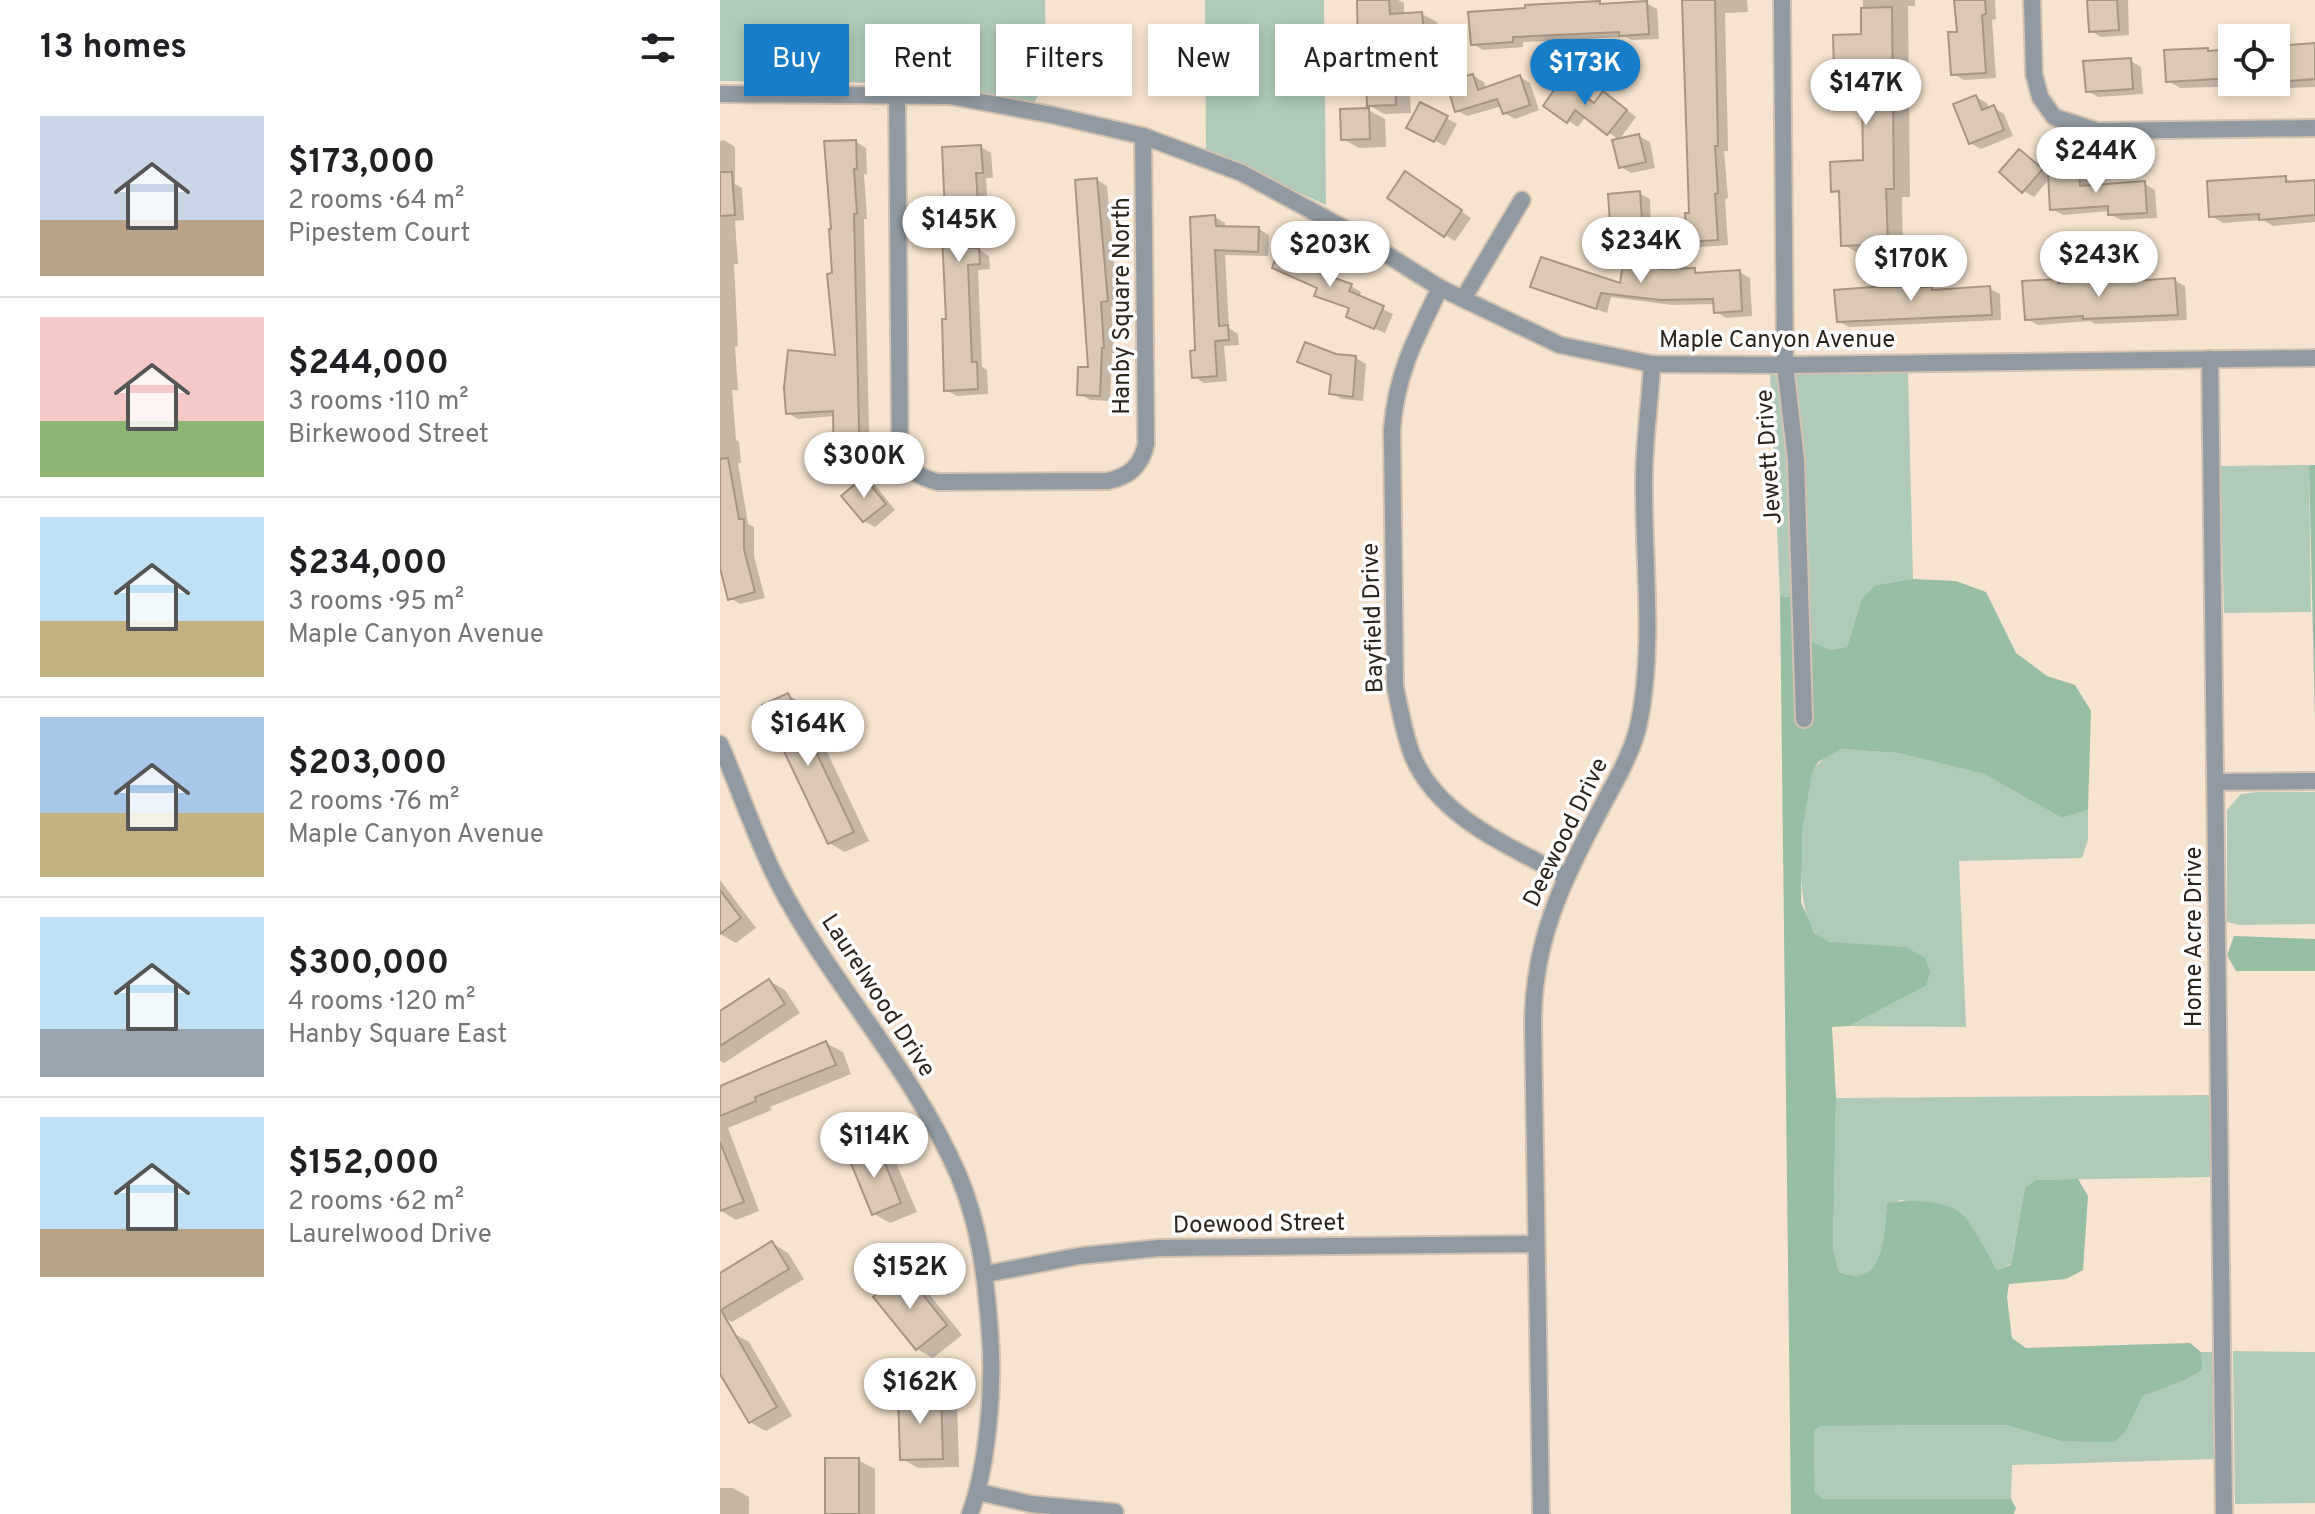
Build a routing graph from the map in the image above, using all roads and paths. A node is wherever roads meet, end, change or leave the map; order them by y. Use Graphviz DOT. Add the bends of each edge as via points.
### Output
graph roads {
  1 [pos="1782,0"];
  2 [pos="2032,0"];
  3 [pos="720,94"];
  4 [pos="865,94"];
  5 [pos="897,96"];
  6 [pos="950,96"];
  7 [pos="2315,128"];
  8 [pos="1143,136"];
  9 [pos="1522,200"];
  10 [pos="1440,288"];
  11 [pos="1463,299"];
  12 [pos="2315,358"];
  13 [pos="2210,359"];
  14 [pos="1652,364"];
  15 [pos="1785,365"];
  16 [pos="1804,719"];
  17 [pos="720,744"];
  18 [pos="2315,781"];
  19 [pos="2216,782"];
  20 [pos="1565,876"];
  21 [pos="1536,1244"];
  22 [pos="986,1274"];
  23 [pos="978,1492"];
  24 [pos="1115,1512"];
  25 [pos="970,1514"];
  26 [pos="1541,1514"];
  27 [pos="2224,1514"];
  1 -- 15 [label="street, Jewett Drive"];
  2 -- 7 [label="street" via="2034,74 2040,97 2054,117 2098,131"];
  3 -- 4 [label="street, Maple Canyon Avenue"];
  5 -- 8 [label="street, Hanby Square North" via="900,454 908,469 938,482 1108,481 1133,471 1142,459"];
  6 -- 8 [label="street, Maple Canyon Avenue"];
  8 -- 10 [label="street, Maple Canyon Avenue" via="1242,173"];
  9 -- 11 [label="street"];
  10 -- 11 [label="street, Maple Canyon Avenue"];
  10 -- 20 [label="street, Bayfield Drive" via="1413,342 1394,398 1395,686 1401,715 1413,756 1427,783 1448,806 1475,827"];
  11 -- 14 [label="street, Maple Canyon Avenue" via="1560,345"];
  12 -- 13 [label="street, Maple Canyon Avenue"];
  13 -- 15 [label="street, Maple Canyon Avenue"];
  13 -- 19 [label="street, Home Acre Drive"];
  14 -- 15 [label="street, Maple Canyon Avenue"];
  14 -- 20 [label="street, Deewood Drive" via="1644,477 1645,679 1639,723 1632,748"];
  15 -- 16 [label="street, Jewett Drive" via="1796,460"];
  17 -- 22 [label="street, Laurelwood Drive" via="779,884 887,1047 944,1145 973,1217"];
  18 -- 19 [label="street"];
  19 -- 27 [label="street, Home Acre Drive"];
  20 -- 21 [label="street, Deewood Drive" via="1537,963 1533,1002"];
  21 -- 22 [label="street, Doewood Street" via="1159,1248"];
  21 -- 26 [label="street, Deewood Drive"];
  22 -- 23 [label="street, Laurelwood Drive" via="994,1375"];
  23 -- 24 [label="street" via="1031,1504"];
  23 -- 25 [label="street, Laurelwood Drive"];
}
